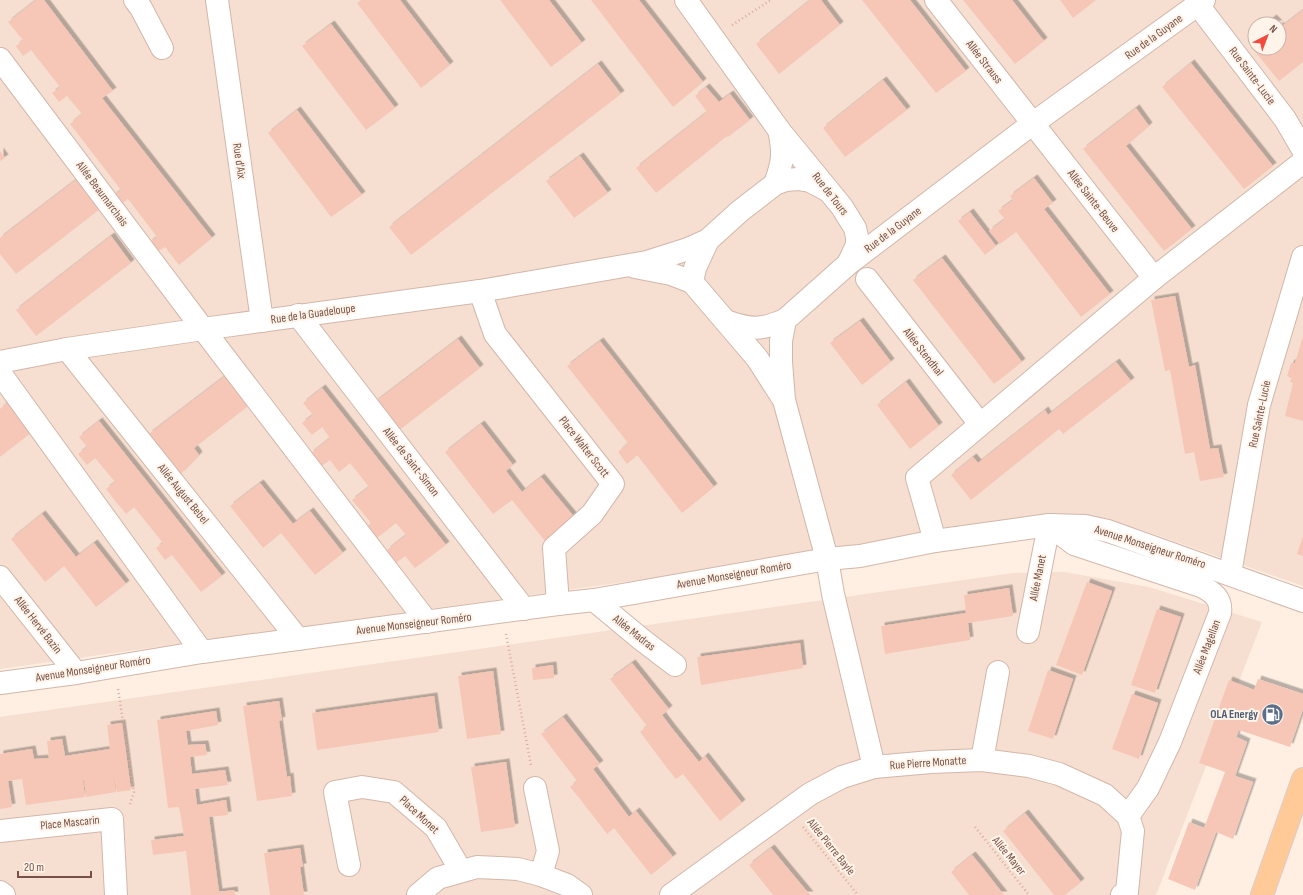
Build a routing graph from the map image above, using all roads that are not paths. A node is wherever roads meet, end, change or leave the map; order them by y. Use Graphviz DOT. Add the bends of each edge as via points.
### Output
graph roads {
  1 [pos="135,0"];
  2 [pos="217,0"];
  3 [pos="686,0"];
  4 [pos="936,0"];
  5 [pos="1201,2"];
  6 [pos="162,48"];
  7 [pos="0,59"];
  8 [pos="1032,124"];
  9 [pos="779,130"];
  10 [pos="1303,150"];
  11 [pos="1303,162"];
  12 [pos="774,184"];
  13 [pos="827,190"];
  14 [pos="708,240"];
  15 [pos="1303,257"];
  16 [pos="848,264"];
  17 [pos="626,265"];
  18 [pos="1154,278"];
  19 [pos="866,279"];
  20 [pos="692,282"];
  21 [pos="480,291"];
  22 [pos="298,315"];
  23 [pos="785,320"];
  24 [pos="262,321"];
  25 [pos="728,322"];
  26 [pos="203,329"];
  27 [pos="67,350"];
  28 [pos="0,362"];
  29 [pos="0,373"];
  30 [pos="784,400"];
  31 [pos="980,424"];
  32 [pos="1051,525"];
  33 [pos="935,541"];
  34 [pos="827,559"];
  35 [pos="1230,574"];
  36 [pos="0,577"];
  37 [pos="594,600"];
  38 [pos="1303,601"];
  39 [pos="558,604"];
  40 [pos="524,609"];
  41 [pos="427,622"];
  42 [pos="1028,632"];
  43 [pos="298,639"];
  44 [pos="202,652"];
  45 [pos="675,665"];
  46 [pos="998,672"];
  47 [pos="76,673"];
  48 [pos="0,683"];
  49 [pos="982,760"];
  50 [pos="874,767"];
  51 [pos="1303,779"];
  52 [pos="535,788"];
  53 [pos="1128,816"];
  54 [pos="0,831"];
  55 [pos="349,865"];
  56 [pos="462,871"];
  57 [pos="541,875"];
  58 [pos="0,892"];
  59 [pos="1128,894"];
  60 [pos="4,895"];
  61 [pos="116,895"];
  62 [pos="418,895"];
  63 [pos="581,895"];
  64 [pos="671,895"];
  65 [pos="1262,895"];
  1 -- 6 [label="street"];
  2 -- 24 [label="street, Rue d'Aix"];
  3 -- 9 [label="street, Rue de Tours"];
  4 -- 8 [label="street, Allée Strauss"];
  5 -- 8 [label="street, Rue de la Guyane"];
  5 -- 10 [label="street, Rue Sainte-Lucie" via="1285,119"];
  7 -- 26 [label="street, Allée Beaumarchais"];
  8 -- 16 [label="street, Rue de la Guyane"];
  8 -- 18 [label="street, Allée Sainte-Beuve"];
  9 -- 12 [label="street, Rue de Tours" via="783,148 781,167"];
  9 -- 13 [label="street, Rue de Tours"];
  11 -- 18 [label="street"];
  12 -- 13 [label="street" via="798,179 810,181"];
  12 -- 14 [label="street, Rue de la Guadeloupe"];
  13 -- 16 [label="street, Rue de Tours" via="856,228 857,245"];
  14 -- 17 [label="street, Rue de la Guadeloupe" via="668,256"];
  14 -- 20 [label="street" via="695,268"];
  15 -- 35 [label="street, Rue Sainte-Lucie" via="1259,405"];
  16 -- 23 [label="street, Rue de la Guyane"];
  17 -- 20 [label="street, Rue de la Guadeloupe" via="671,274"];
  17 -- 21 [label="street, Rue de la Guadeloupe"];
  18 -- 31 [label="street"];
  19 -- 31 [label="street, Allée Stendhal"];
  20 -- 25 [label="street, Rue de la Guadeloupe"];
  21 -- 22 [label="street, Rue de la Guadeloupe"];
  21 -- 39 [label="street, Place Walter Scott" via="495,334 613,484 592,514 554,548"];
  22 -- 24 [label="street, Rue de la Guadeloupe"];
  22 -- 40 [label="street, Allée de Saint-Simon"];
  23 -- 25 [label="street" via="767,327 754,328"];
  23 -- 30 [label="street" via="781,341"];
  24 -- 26 [label="street, Rue de la Guadeloupe"];
  25 -- 30 [label="street, Rue de la Guadeloupe" via="757,358"];
  26 -- 27 [label="street, Rue de la Guadeloupe"];
  26 -- 41 [label="street, Allée Beaumarchais"];
  27 -- 28 [label="street, Rue de la Guadeloupe"];
  27 -- 43 [label="street, Allée August Bebel"];
  29 -- 44 [label="street"];
  30 -- 34 [label="street"];
  31 -- 33 [label="street" via="917,478"];
  32 -- 33 [label="street, Avenue Monseigneur Roméro"];
  32 -- 35 [label="street, Avenue Monseigneur Roméro" via="1085,526 1108,531"];
  32 -- 42 [label="street, Allée Manet"];
  32 -- 53 [label="street, Allée Magellan" via="1074,544 1206,588 1214,594 1220,605 1220,613 1170,742 1148,788"];
  33 -- 34 [label="street, Avenue Monseigneur Roméro" via="860,556"];
  34 -- 37 [label="street, Avenue Monseigneur Roméro"];
  34 -- 50 [label="street"];
  35 -- 38 [label="street, Avenue Monseigneur Roméro"];
  36 -- 47 [label="street, Allée Hervé Bazin"];
  37 -- 39 [label="street, Avenue Monseigneur Roméro"];
  37 -- 45 [label="street, Allée Madras"];
  39 -- 40 [label="street, Avenue Monseigneur Roméro"];
  40 -- 41 [label="street, Avenue Monseigneur Roméro"];
  41 -- 43 [label="street, Avenue Monseigneur Roméro"];
  43 -- 44 [label="street, Avenue Monseigneur Roméro"];
  44 -- 47 [label="street, Avenue Monseigneur Roméro"];
  46 -- 49 [label="street"];
  47 -- 48 [label="street, Avenue Monseigneur Roméro"];
  49 -- 50 [label="street, Rue Pierre Monatte"];
  49 -- 53 [label="street, Rue Pierre Monatte" via="1029,766 1058,774 1105,795"];
  50 -- 64 [label="street, Rue Pierre Monatte" via="842,777 810,794"];
  51 -- 65 [label="main road"];
  52 -- 57 [label="street" via="548,851"];
  53 -- 59 [label="street" via="1133,831"];
  54 -- 61 [label="street, Place Mascarin" via="112,819"];
  55 -- 56 [label="street, Place Monet" via="335,792 362,787 394,792 436,828"];
  56 -- 57 [label="street" via="477,867 518,869"];
  56 -- 62 [label="street" via="438,878"];
  57 -- 63 [label="street"];
  58 -- 60 [label="street"];
}
